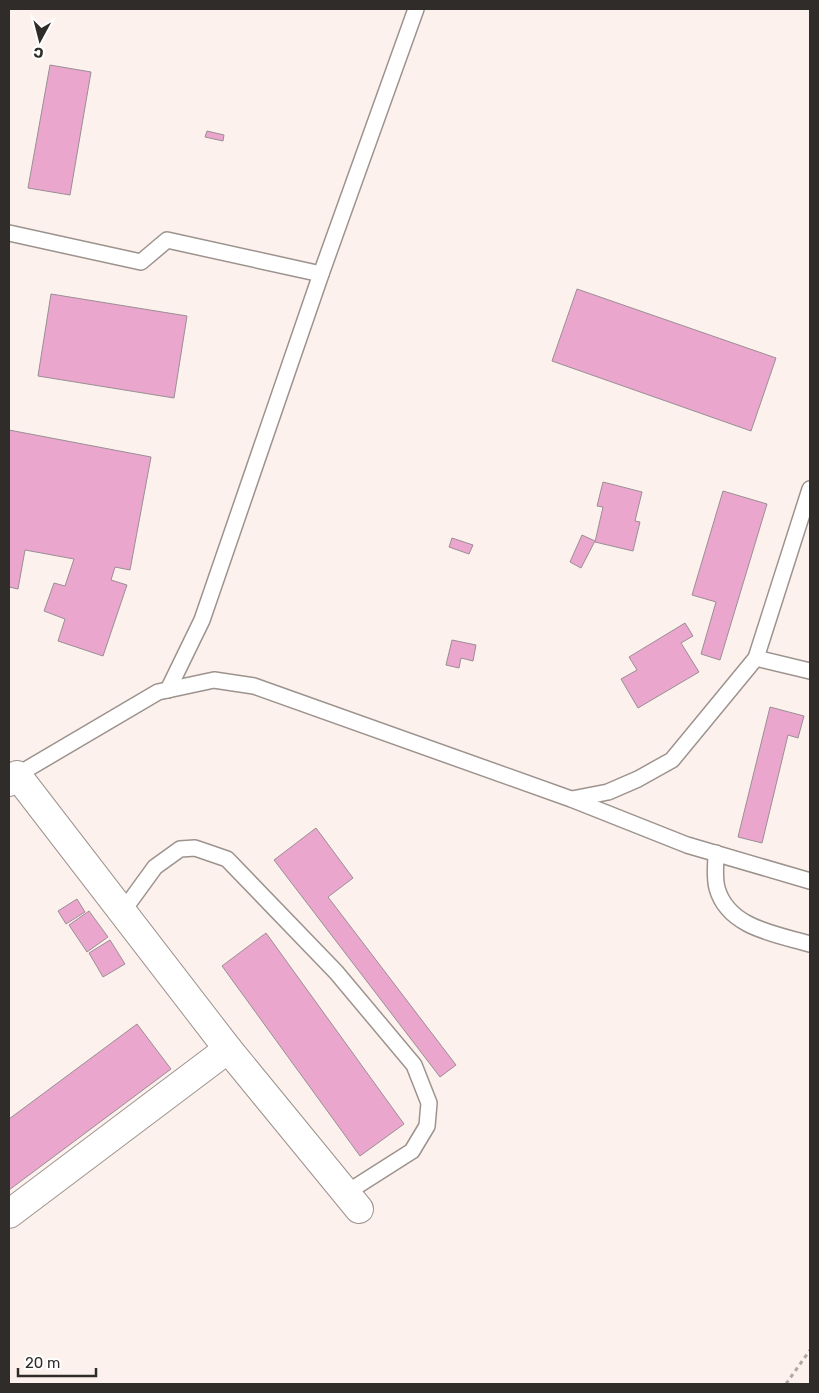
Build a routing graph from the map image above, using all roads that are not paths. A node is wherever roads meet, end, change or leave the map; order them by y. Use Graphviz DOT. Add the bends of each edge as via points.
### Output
graph roads {
  1 [pos="416,9"];
  2 [pos="9,233"];
  3 [pos="321,274"];
  4 [pos="810,489"];
  5 [pos="756,658"];
  6 [pos="810,671"];
  7 [pos="168,690"];
  8 [pos="13,778"];
  9 [pos="570,799"];
  10 [pos="716,853"];
  11 [pos="810,881"];
  12 [pos="122,911"];
  13 [pos="810,944"];
  14 [pos="228,1049"];
  15 [pos="352,1201"];
  16 [pos="9,1214"];
  1 -- 3 [label="lane"];
  2 -- 3 [label="lane" via="141,262 167,240"];
  3 -- 7 [label="lane" via="202,620"];
  4 -- 5 [label="lane"];
  5 -- 6 [label="lane"];
  5 -- 9 [label="lane" via="672,760 608,792"];
  7 -- 8 [label="lane" via="158,692"];
  7 -- 9 [label="lane" via="214,680 254,686"];
  8 -- 12 [label="street"];
  9 -- 10 [label="lane" via="687,845"];
  10 -- 11 [label="lane"];
  10 -- 13 [label="lane" via="717,887 727,909 746,925"];
  12 -- 14 [label="street"];
  12 -- 15 [label="lane" via="155,867 180,848 195,848 227,860 336,972 414,1065 428,1102 427,1126 412,1151"];
  14 -- 15 [label="street"];
  14 -- 16 [label="street"];
}
